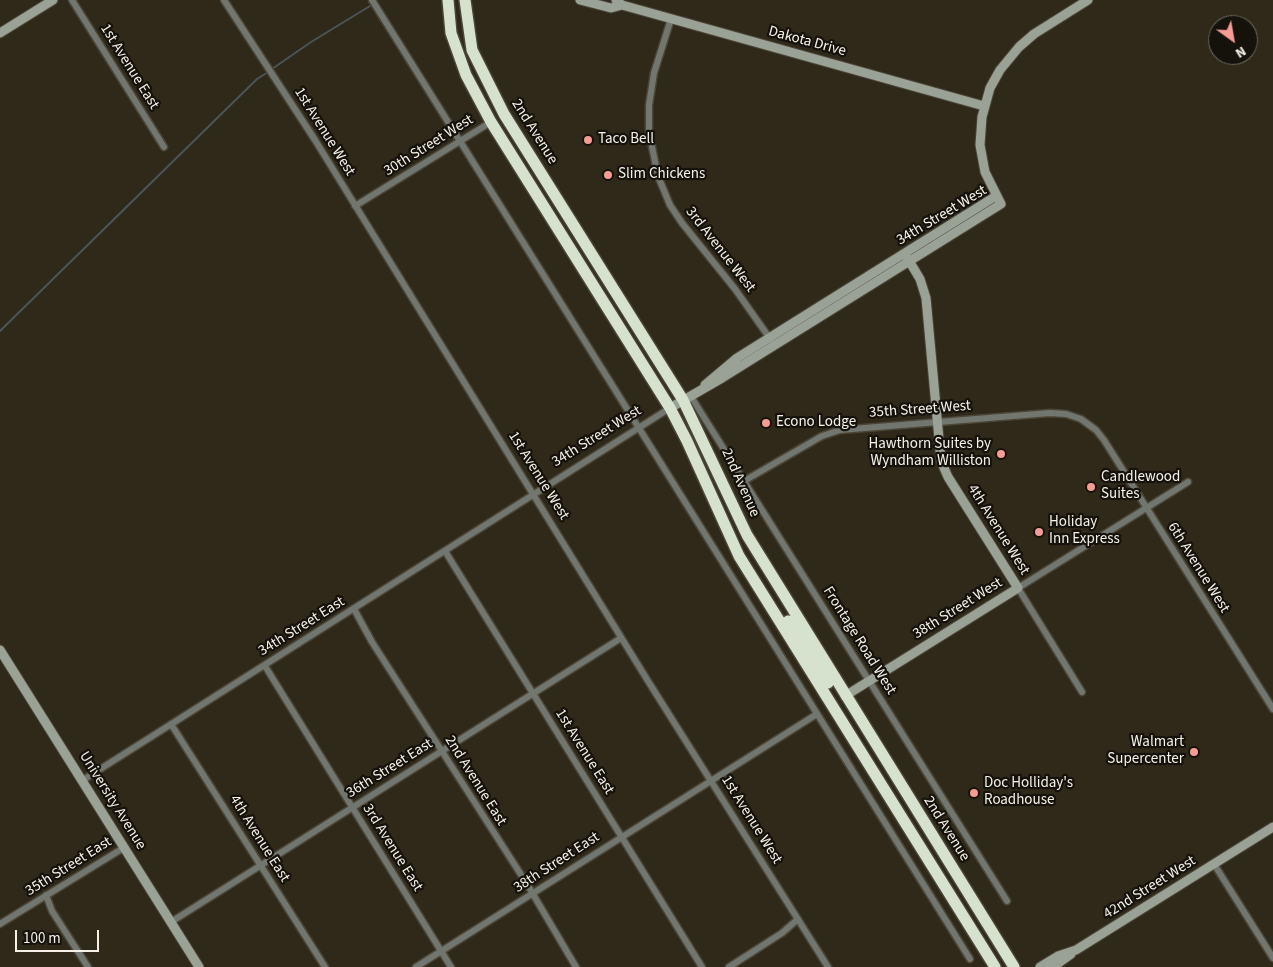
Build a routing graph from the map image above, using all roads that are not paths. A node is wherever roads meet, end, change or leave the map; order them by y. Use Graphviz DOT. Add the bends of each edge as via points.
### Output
graph roads {
  1 [pos="53,0"];
  2 [pos="72,0"];
  3 [pos="224,0"];
  4 [pos="372,0"];
  5 [pos="439,0"];
  6 [pos="448,0"];
  7 [pos="465,0"];
  8 [pos="580,0"];
  9 [pos="1088,0"];
  10 [pos="619,3"];
  11 [pos="671,19"];
  12 [pos="0,33"];
  13 [pos="451,33"];
  14 [pos="984,106"];
  15 [pos="491,122"];
  16 [pos="460,142"];
  17 [pos="164,147"];
  18 [pos="355,206"];
  19 [pos="907,258"];
  20 [pos="772,342"];
  21 [pos="686,398"];
  22 [pos="670,408"];
  23 [pos="1081,419"];
  24 [pos="937,422"];
  25 [pos="639,427"];
  26 [pos="744,480"];
  27 [pos="1188,482"];
  28 [pos="533,494"];
  29 [pos="1146,508"];
  30 [pos="727,530"];
  31 [pos="444,551"];
  32 [pos="1018,588"];
  33 [pos="354,609"];
  34 [pos="621,638"];
  35 [pos="0,650"];
  36 [pos="265,666"];
  37 [pos="869,681"];
  38 [pos="1082,692"];
  39 [pos="532,694"];
  40 [pos="845,696"];
  41 [pos="1273,709"];
  42 [pos="817,714"];
  43 [pos="171,724"];
  44 [pos="442,751"];
  45 [pos="711,779"];
  46 [pos="82,780"];
  47 [pos="352,808"];
  48 [pos="1273,827"];
  49 [pos="622,836"];
  50 [pos="125,847"];
  51 [pos="1214,864"];
  52 [pos="262,865"];
  53 [pos="945,886"];
  54 [pos="532,894"];
  55 [pos="46,895"];
  56 [pos="1007,902"];
  57 [pos="798,919"];
  58 [pos="171,922"];
  59 [pos="0,924"];
  60 [pos="1076,950"];
  61 [pos="441,951"];
  62 [pos="1273,958"];
  63 [pos="970,959"];
  64 [pos="88,967"];
  65 [pos="199,967"];
  66 [pos="325,967"];
  67 [pos="416,967"];
  68 [pos="451,967"];
  69 [pos="576,967"];
  70 [pos="702,967"];
  71 [pos="729,967"];
  72 [pos="828,967"];
  73 [pos="989,967"];
  74 [pos="995,967"];
  75 [pos="1014,967"];
  76 [pos="1040,967"];
  77 [pos="1053,967"];
  1 -- 12 [label="street"];
  2 -- 17 [label="street, 1st Avenue East"];
  3 -- 18 [label="street, 1st Avenue West"];
  4 -- 16 [label="street"];
  5 -- 13 [label="highway"];
  6 -- 13 [label="highway, 2nd Avenue"];
  7 -- 21 [label="highway, 2nd Avenue" via="472,50 504,114"];
  8 -- 10 [label="street, Dakota Drive" via="611,8"];
  9 -- 14 [label="street" via="1019,47 997,74"];
  10 -- 11 [label="street, Dakota Drive"];
  11 -- 14 [label="street, Dakota Drive"];
  11 -- 20 [label="street, 3rd Avenue West" via="654,73 649,105 649,132 658,176 670,205 682,223"];
  13 -- 15 [label="highway, 2nd Avenue" via="466,75"];
  14 -- 19 [label="street, 34th Street West" via="980,126 981,154 985,172 1001,204"];
  15 -- 16 [label="street, 30th Street West"];
  15 -- 22 [label="highway, 2nd Avenue"];
  16 -- 18 [label="street, 30th Street West"];
  16 -- 25 [label="street"];
  18 -- 28 [label="street, 1st Avenue West"];
  19 -- 20 [label="street, 34th Street West"];
  19 -- 24 [label="street, 4th Avenue West" via="920,279 926,298"];
  20 -- 21 [label="street, 34th Street West" via="717,381"];
  21 -- 22 [label="street, 34th Street West"];
  21 -- 26 [label="street, Frontage Road West"];
  21 -- 40 [label="highway, 2nd Avenue" via="747,535"];
  22 -- 25 [label="street, 34th Street West"];
  22 -- 30 [label="highway, 2nd Avenue"];
  23 -- 24 [label="street, 35th Street West" via="1050,413"];
  23 -- 29 [label="street, 6th Avenue West" via="1102,437"];
  24 -- 26 [label="street, 35th Street West" via="834,431"];
  24 -- 32 [label="street, 4th Avenue West" via="940,455 946,472"];
  25 -- 28 [label="street, 34th Street West"];
  25 -- 42 [label="street"];
  26 -- 37 [label="street, Frontage Road West"];
  27 -- 29 [label="street, 38th Street West"];
  28 -- 31 [label="street, 34th Street East"];
  28 -- 34 [label="street, 1st Avenue West"];
  29 -- 32 [label="street, 38th Street West"];
  29 -- 41 [label="street, 6th Avenue West"];
  30 -- 40 [label="highway" via="835,693"];
  30 -- 53 [label="highway, 2nd Avenue" via="756,584"];
  31 -- 33 [label="street, 34th Street East"];
  31 -- 39 [label="street, 1st Avenue East"];
  32 -- 37 [label="street, 38th Street West"];
  32 -- 38 [label="street, 4th Avenue West"];
  33 -- 36 [label="street, 34th Street East"];
  33 -- 44 [label="street, 2nd Avenue East"];
  34 -- 39 [label="street, 36th Street East"];
  34 -- 45 [label="street, 1st Avenue West"];
  35 -- 46 [label="street, University Avenue"];
  36 -- 43 [label="street, 34th Street East"];
  36 -- 47 [label="street, 3rd Avenue East"];
  37 -- 40 [label="street, 38th Street West"];
  37 -- 56 [label="street, Frontage Road West"];
  39 -- 44 [label="street, 36th Street East"];
  39 -- 49 [label="street, 1st Avenue East"];
  40 -- 75 [label="highway, 2nd Avenue"];
  42 -- 45 [label="street"];
  42 -- 63 [label="street"];
  43 -- 46 [label="street, 34th Street East"];
  43 -- 52 [label="street, 4th Avenue East"];
  44 -- 47 [label="street, 36th Street East"];
  44 -- 54 [label="street, 2nd Avenue East"];
  45 -- 49 [label="street, 38th Street East"];
  45 -- 57 [label="street, 1st Avenue West"];
  46 -- 50 [label="street, University Avenue"];
  47 -- 52 [label="street, 36th Street East"];
  47 -- 61 [label="street, 3rd Avenue East"];
  48 -- 51 [label="street, 42nd Street West"];
  49 -- 54 [label="street, 38th Street East"];
  49 -- 70 [label="street, 1st Avenue East"];
  50 -- 55 [label="street, 35th Street East"];
  50 -- 58 [label="street, University Avenue"];
  51 -- 60 [label="street, 42nd Street West"];
  51 -- 62 [label="street"];
  52 -- 58 [label="street, 36th Street East"];
  52 -- 66 [label="street, 4th Avenue East"];
  53 -- 73 [label="highway" via="955,911"];
  53 -- 74 [label="highway, 2nd Avenue"];
  54 -- 61 [label="street, 38th Street East"];
  54 -- 69 [label="street, 2nd Avenue East"];
  55 -- 59 [label="street, 35th Street East"];
  55 -- 64 [label="street" via="52,911"];
  57 -- 71 [label="street"];
  57 -- 72 [label="street, 1st Avenue West"];
  58 -- 65 [label="street, University Avenue"];
  60 -- 76 [label="street, 42nd Street West"];
  60 -- 77 [label="street"];
  61 -- 67 [label="street, 38th Street East"];
  61 -- 68 [label="street, 3rd Avenue East"];
}
